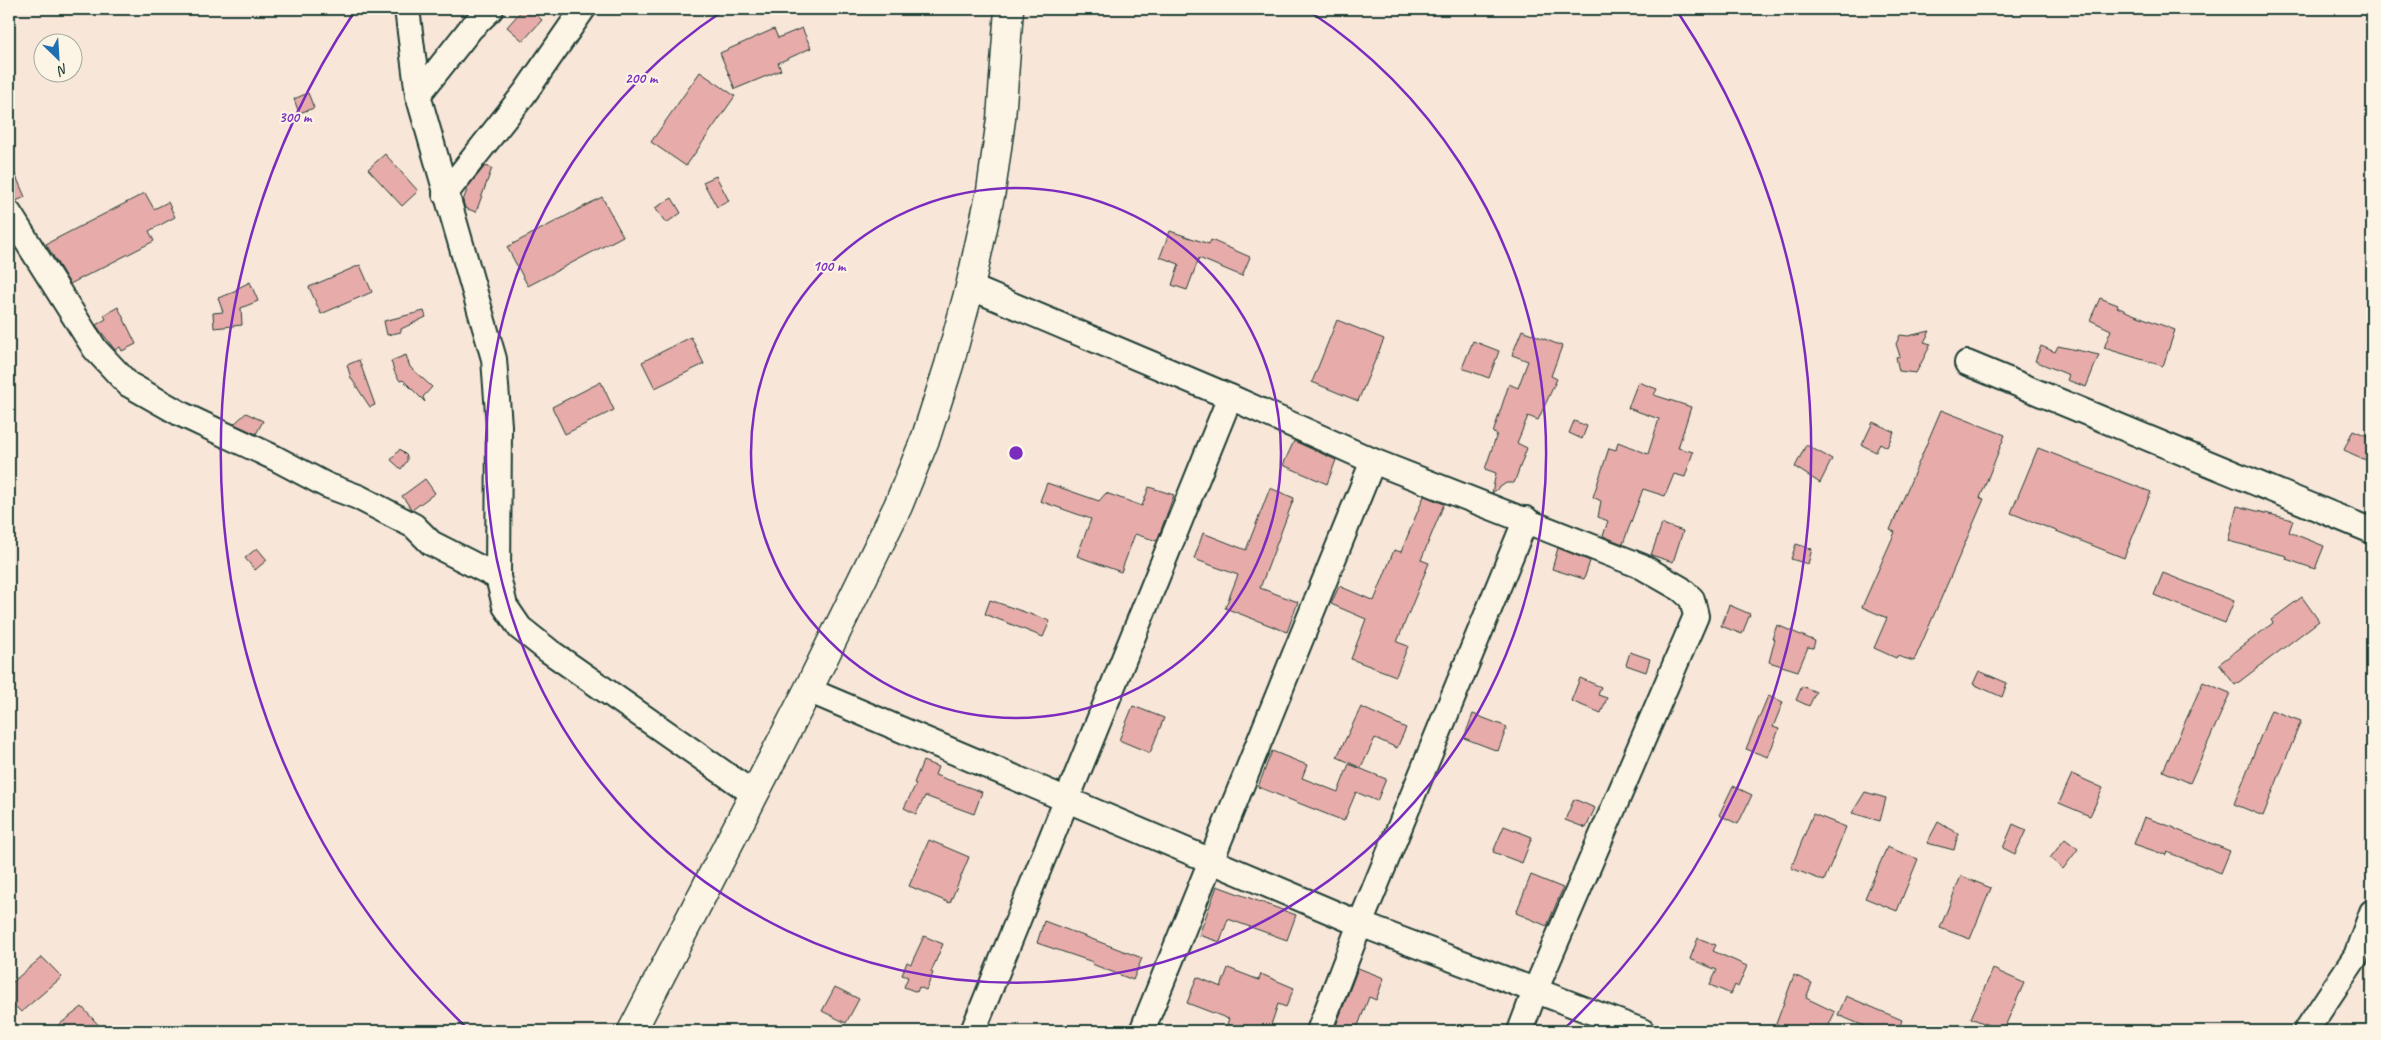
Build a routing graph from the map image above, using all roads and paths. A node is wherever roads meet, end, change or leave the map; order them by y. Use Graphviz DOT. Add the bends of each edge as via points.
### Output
graph roads {
  1 [pos="407,9"];
  2 [pos="490,9"];
  3 [pos="583,9"];
  4 [pos="1010,9"];
  5 [pos="418,95"];
  6 [pos="445,194"];
  7 [pos="9,213"];
  8 [pos="970,287"];
  9 [pos="1967,363"];
  10 [pos="1230,397"];
  11 [pos="1373,461"];
  12 [pos="1526,519"];
  13 [pos="2372,531"];
  14 [pos="498,577"];
  15 [pos="808,690"];
  16 [pos="754,794"];
  17 [pos="1065,800"];
  18 [pos="1212,860"];
  19 [pos="2372,912"];
  20 [pos="1360,924"];
  21 [pos="1535,991"];
  22 [pos="632,1031"];
  23 [pos="973,1031"];
  24 [pos="1142,1031"];
  25 [pos="1319,1031"];
  26 [pos="1520,1031"];
  27 [pos="1642,1031"];
  28 [pos="2306,1031"];
  1 -- 5 [label="street"];
  2 -- 5 [label="street"];
  3 -- 6 [label="street" via="524,94"];
  4 -- 8 [label="main road" via="991,191"];
  5 -- 6 [label="street"];
  6 -- 14 [label="street" via="494,359 499,426"];
  7 -- 14 [label="street" via="95,350 128,384 181,414 414,526 431,543"];
  8 -- 10 [label="street"];
  8 -- 15 [label="main road" via="926,437 898,506"];
  9 -- 13 [label="street"];
  10 -- 11 [label="street"];
  10 -- 17 [label="street"];
  11 -- 12 [label="street"];
  11 -- 18 [label="street"];
  12 -- 20 [label="street"];
  12 -- 21 [label="street" via="1641,566 1673,584 1692,599 1696,616"];
  14 -- 16 [label="street" via="505,606 520,628"];
  15 -- 16 [label="main road"];
  15 -- 17 [label="street"];
  16 -- 22 [label="main road"];
  17 -- 18 [label="street"];
  17 -- 23 [label="street"];
  18 -- 20 [label="street"];
  18 -- 24 [label="street"];
  19 -- 28 [label="street" via="2356,956"];
  20 -- 21 [label="street"];
  20 -- 25 [label="street"];
  21 -- 26 [label="street"];
  21 -- 27 [label="street"];
}
